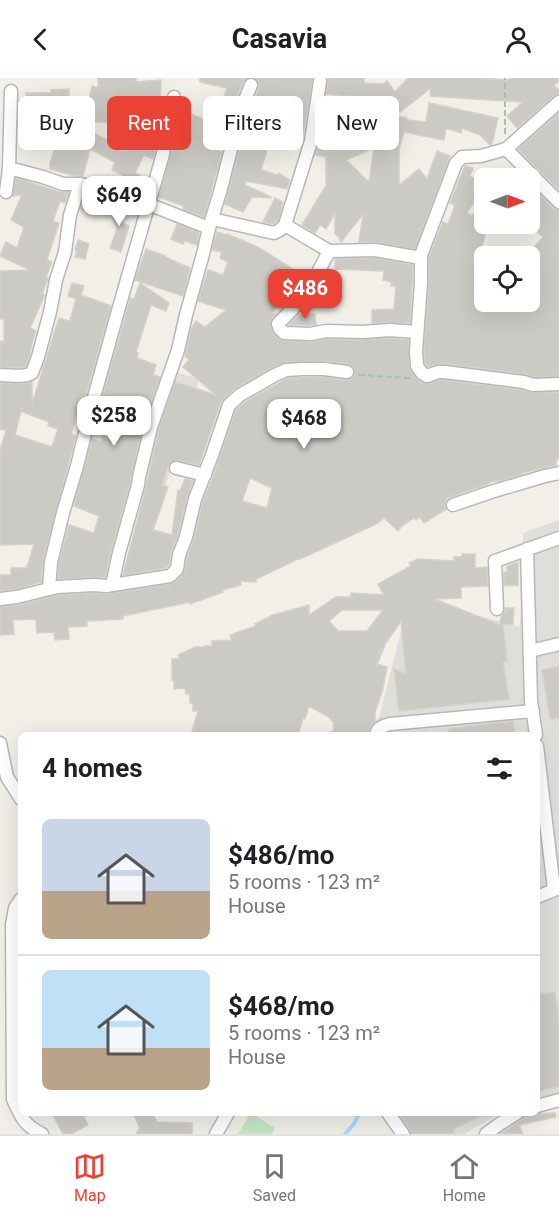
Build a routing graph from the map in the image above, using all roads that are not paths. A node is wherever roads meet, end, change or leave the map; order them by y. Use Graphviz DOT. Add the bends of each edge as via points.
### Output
graph roads {
  1 [pos="320,81"];
  2 [pos="251,85"];
  3 [pos="11,91"];
  4 [pos="559,102"];
  5 [pos="506,149"];
  6 [pos="164,150"];
  7 [pos="9,168"];
  8 [pos="80,184"];
  9 [pos="6,192"];
  10 [pos="559,202"];
  11 [pos="148,205"];
  12 [pos="211,223"];
  13 [pos="285,225"];
  14 [pos="329,251"];
  15 [pos="421,258"];
  16 [pos="417,332"];
  17 [pos="347,372"];
  18 [pos="0,375"];
  19 [pos="559,384"];
  20 [pos="176,468"];
  21 [pos="559,473"];
  22 [pos="205,475"];
  23 [pos="453,505"];
  24 [pos="559,538"];
  25 [pos="527,549"];
  26 [pos="112,585"];
  27 [pos="49,589"];
  28 [pos="0,599"];
  29 [pos="496,609"];
  30 [pos="559,634"];
  31 [pos="559,644"];
  32 [pos="530,651"];
  33 [pos="533,711"];
  34 [pos="377,732"];
  35 [pos="536,732"];
  36 [pos="0,743"];
  37 [pos="540,767"];
  38 [pos="18,794"];
  39 [pos="557,889"];
  40 [pos="540,896"];
  41 [pos="18,904"];
  42 [pos="17,925"];
  43 [pos="559,1100"];
  44 [pos="540,1105"];
  45 [pos="18,1111"];
  46 [pos="20,1116"];
  47 [pos="226,1116"];
  48 [pos="390,1116"];
  49 [pos="497,1119"];
  50 [pos="42,1134"];
  51 [pos="216,1134"];
  52 [pos="403,1134"];
  53 [pos="486,1134"];
  1 -- 13 [label="street" via="310,141"];
  2 -- 12 [label="street"];
  3 -- 7 [label="street"];
  4 -- 5 [label="street"];
  5 -- 10 [label="street"];
  5 -- 15 [label="street" via="462,157 456,163"];
  6 -- 11 [label="street"];
  7 -- 8 [label="street" via="63,184"];
  7 -- 9 [label="street"];
  8 -- 11 [label="street" via="120,193"];
  8 -- 18 [label="street" via="32,373"];
  11 -- 12 [label="street"];
  11 -- 27 [label="street" via="61,523"];
  12 -- 13 [label="street" via="274,233"];
  12 -- 26 [label="street" via="178,350 151,427"];
  13 -- 14 [label="street"];
  14 -- 15 [label="street" via="375,250"];
  14 -- 16 [label="street" via="311,286 278,324 284,333"];
  15 -- 16 [label="street"];
  16 -- 19 [label="street" via="417,366 427,375 445,372 533,385"];
  17 -- 22 [label="street" via="286,370 240,395 229,405"];
  20 -- 22 [label="street"];
  21 -- 23 [label="street"];
  22 -- 26 [label="street" via="177,569 171,576"];
  24 -- 25 [label="street"];
  25 -- 29 [label="street" via="495,561"];
  25 -- 32 [label="street"];
  26 -- 27 [label="street"];
  27 -- 28 [label="street"];
  30 -- 31 [label="street"];
  31 -- 32 [label="street"];
  32 -- 33 [label="street"];
  33 -- 34 [label="street" via="390,724"];
  33 -- 35 [label="street"];
  36 -- 38 [label="street" via="7,777"];
  37 -- 39 [label="street"];
  39 -- 40 [label="street"];
  41 -- 42 [label="street"];
  42 -- 45 [label="street" via="13,1099"];
  43 -- 44 [label="street"];
  46 -- 50 [label="street"];
  47 -- 51 [label="street"];
  48 -- 52 [label="street"];
  49 -- 53 [label="street"];
}
